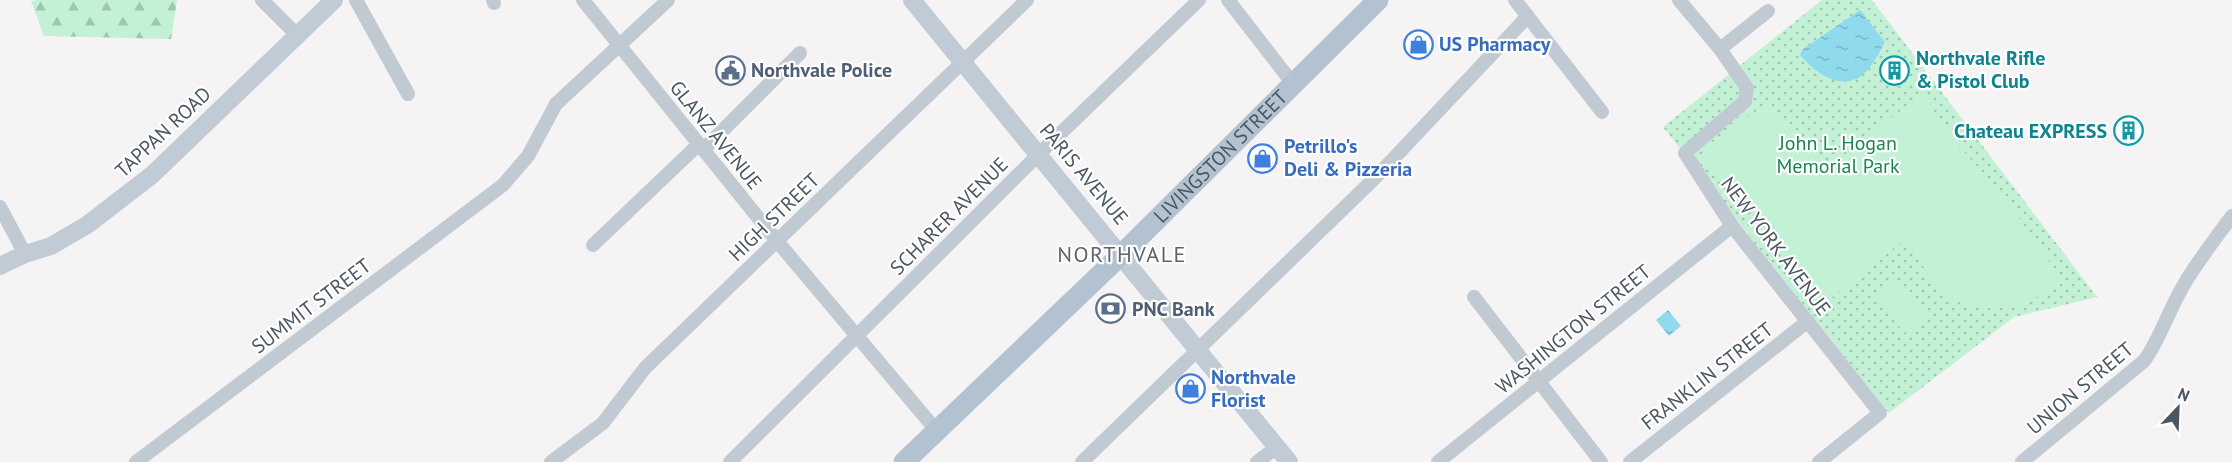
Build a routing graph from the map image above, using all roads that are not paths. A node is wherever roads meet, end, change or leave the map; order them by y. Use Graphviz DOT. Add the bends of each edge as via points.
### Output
graph roads {
  1 [pos="262,0"];
  2 [pos="334,0"];
  3 [pos="356,0"];
  4 [pos="583,0"];
  5 [pos="668,0"];
  6 [pos="912,0"];
  7 [pos="1027,0"];
  8 [pos="1199,0"];
  9 [pos="1228,0"];
  10 [pos="1378,0"];
  11 [pos="1515,0"];
  12 [pos="1679,0"];
  13 [pos="1768,10"];
  14 [pos="1528,16"];
  15 [pos="298,36"];
  16 [pos="620,48"];
  17 [pos="1720,49"];
  18 [pos="800,53"];
  19 [pos="964,62"];
  20 [pos="1294,85"];
  21 [pos="408,94"];
  22 [pos="1602,112"];
  23 [pos="700,147"];
  24 [pos="1039,154"];
  25 [pos="0,207"];
  26 [pos="2232,216"];
  27 [pos="1732,226"];
  28 [pos="777,241"];
  29 [pos="593,245"];
  30 [pos="25,254"];
  31 [pos="1122,254"];
  32 [pos="0,266"];
  33 [pos="1474,297"];
  34 [pos="1808,321"];
  35 [pos="856,335"];
  36 [pos="1198,349"];
  37 [pos="1539,381"];
  38 [pos="936,430"];
  39 [pos="1277,447"];
  40 [pos="136,462"];
  41 [pos="551,462"];
  42 [pos="730,462"];
  43 [pos="904,462"];
  44 [pos="1082,462"];
  45 [pos="1257,462"];
  46 [pos="1289,462"];
  47 [pos="1438,462"];
  48 [pos="1601,462"];
  49 [pos="1630,462"];
  50 [pos="1819,462"];
  51 [pos="2022,462"];
  1 -- 15 [label="street"];
  2 -- 15 [label="street, TAPPAN ROAD"];
  3 -- 21 [label="street"];
  4 -- 16 [label="street, GLANZ AVENUE"];
  5 -- 16 [label="street, SUMMIT STREET"];
  6 -- 19 [label="street, PARIS AVENUE"];
  7 -- 19 [label="street, HIGH STREET"];
  8 -- 24 [label="street, SCHARER AVENUE"];
  9 -- 20 [label="street"];
  10 -- 20 [label="main road, LIVINGSTON STREET"];
  11 -- 14 [label="street"];
  12 -- 17 [label="street"];
  13 -- 17 [label="street"];
  14 -- 22 [label="street"];
  14 -- 36 [label="street" via="1377,176"];
  15 -- 30 [label="street, TAPPAN ROAD" via="120,201 51,246"];
  16 -- 23 [label="street, GLANZ AVENUE"];
  16 -- 40 [label="street, SUMMIT STREET" via="556,104 528,156 508,180"];
  17 -- 27 [label="street, NEW YORK AVENUE" via="1747,88 1745,101 1685,153"];
  18 -- 23 [label="street"];
  19 -- 24 [label="street, PARIS AVENUE"];
  19 -- 28 [label="street, HIGH STREET"];
  20 -- 31 [label="main road, LIVINGSTON STREET"];
  23 -- 28 [label="street, GLANZ AVENUE"];
  23 -- 29 [label="street"];
  24 -- 31 [label="street, PARIS AVENUE"];
  24 -- 35 [label="street, SCHARER AVENUE"];
  25 -- 30 [label="street"];
  26 -- 51 [label="street, UNION STREET" via="2183,286 2144,362"];
  27 -- 34 [label="street, NEW YORK AVENUE"];
  27 -- 37 [label="street, WASHINGTON STREET"];
  28 -- 35 [label="street, GLANZ AVENUE"];
  28 -- 41 [label="street, HIGH STREET" via="645,368 603,423"];
  30 -- 32 [label="street, TAPPAN ROAD"];
  31 -- 36 [label="street, PARIS AVENUE"];
  31 -- 38 [label="main road, LIVINGSTON STREET"];
  33 -- 37 [label="street"];
  34 -- 49 [label="street, FRANKLIN STREET"];
  34 -- 50 [label="street, NEW YORK AVENUE" via="1880,413"];
  35 -- 38 [label="street, GLANZ AVENUE"];
  35 -- 42 [label="street, SCHARER AVENUE"];
  36 -- 39 [label="street, PARIS AVENUE"];
  36 -- 44 [label="street"];
  37 -- 47 [label="street, WASHINGTON STREET"];
  37 -- 48 [label="street"];
  38 -- 43 [label="main road, LIVINGSTON STREET"];
  39 -- 45 [label="street"];
  39 -- 46 [label="street, PARIS AVENUE"];
}
